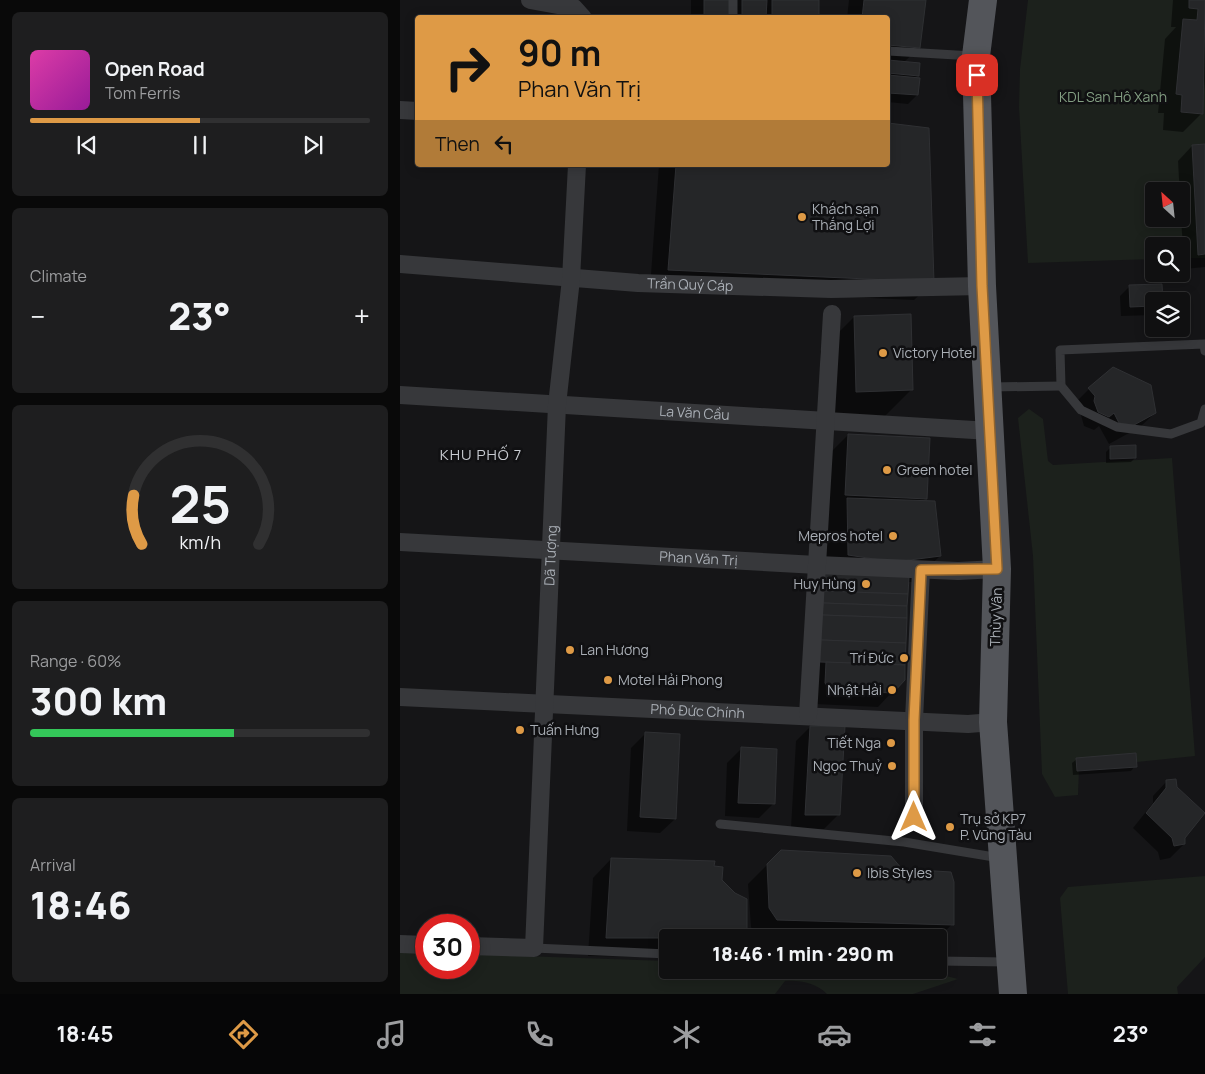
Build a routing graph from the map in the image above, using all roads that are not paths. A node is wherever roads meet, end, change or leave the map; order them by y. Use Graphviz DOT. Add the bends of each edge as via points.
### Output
graph roads {
  1 [pos="530,0"];
  2 [pos="733,0"];
  3 [pos="983,0"];
  4 [pos="580,15"];
  5 [pos="733,15"];
  6 [pos="890,50"];
  7 [pos="976,56"];
  8 [pos="400,110"];
  9 [pos="415,111"];
  10 [pos="577,167"];
  11 [pos="400,264"];
  12 [pos="571,279"];
  13 [pos="982,286"];
  14 [pos="832,314"];
  15 [pos="1205,351"];
  16 [pos="1060,386"];
  17 [pos="987,387"];
  18 [pos="400,395"];
  19 [pos="557,405"];
  20 [pos="1205,409"];
  21 [pos="826,421"];
  22 [pos="990,431"];
  23 [pos="400,542"];
  24 [pos="551,549"];
  25 [pos="817,565"];
  26 [pos="997,569"];
  27 [pos="921,570"];
  28 [pos="400,697"];
  29 [pos="546,703"];
  30 [pos="808,715"];
  31 [pos="914,720"];
  32 [pos="993,722"];
  33 [pos="914,817"];
  34 [pos="720,824"];
  35 [pos="1003,858"];
  36 [pos="400,944"];
  37 [pos="415,945"];
  38 [pos="480,946"];
  39 [pos="534,948"];
  40 [pos="659,954"];
  41 [pos="947,961"];
  42 [pos="1009,962"];
  43 [pos="1013,994"];
  1 -- 4 [label="street" via="574,8"];
  2 -- 5 [label="lane"];
  3 -- 7 [label="main road, Thùy Vân"];
  6 -- 7 [label="lane"];
  7 -- 13 [label="main road, Thùy Vân"];
  8 -- 9 [label="street"];
  10 -- 12 [label="street, Dã Tượng"];
  11 -- 12 [label="street, Trần Quý Cáp"];
  12 -- 13 [label="street, Trần Quý Cáp" via="832,289"];
  12 -- 19 [label="street, Dã Tượng"];
  13 -- 17 [label="main road, Thùy Vân"];
  14 -- 21 [label="street"];
  15 -- 16 [label="lane" via="1204,344 1060,350"];
  16 -- 17 [label="lane"];
  16 -- 20 [label="lane" via="1081,410 1117,427 1171,434 1201,423"];
  17 -- 22 [label="main road, Thùy Vân"];
  18 -- 19 [label="street, La Văn Cầu"];
  19 -- 21 [label="street, La Văn Cầu"];
  19 -- 24 [label="street, Dã Tượng"];
  21 -- 22 [label="street, La Văn Cầu"];
  21 -- 25 [label="street"];
  22 -- 26 [label="main road, Thùy Vân"];
  23 -- 24 [label="street, Phan Văn Trị"];
  24 -- 25 [label="street, Phan Văn Trị"];
  24 -- 29 [label="street, Dã Tượng"];
  25 -- 27 [label="street, Phan Văn Trị"];
  25 -- 30 [label="street"];
  26 -- 27 [label="street, Phan Văn Trị"];
  26 -- 32 [label="main road, Thùy Vân"];
  27 -- 31 [label="street"];
  28 -- 29 [label="street, Phó Đức Chính"];
  29 -- 30 [label="street, Phó Đức Chính"];
  29 -- 39 [label="street, Dã Tượng"];
  30 -- 31 [label="street, Phó Đức Chính"];
  31 -- 32 [label="street, Phó Đức Chính" via="968,724"];
  31 -- 33 [label="street"];
  32 -- 35 [label="main road, Thùy Vân"];
  34 -- 35 [label="lane" via="904,842"];
  35 -- 42 [label="main road, Thùy Vân"];
  36 -- 37 [label="street"];
  38 -- 39 [label="street"];
  39 -- 40 [label="lane"];
  41 -- 42 [label="lane"];
  42 -- 43 [label="main road, Thùy Vân"];
}
